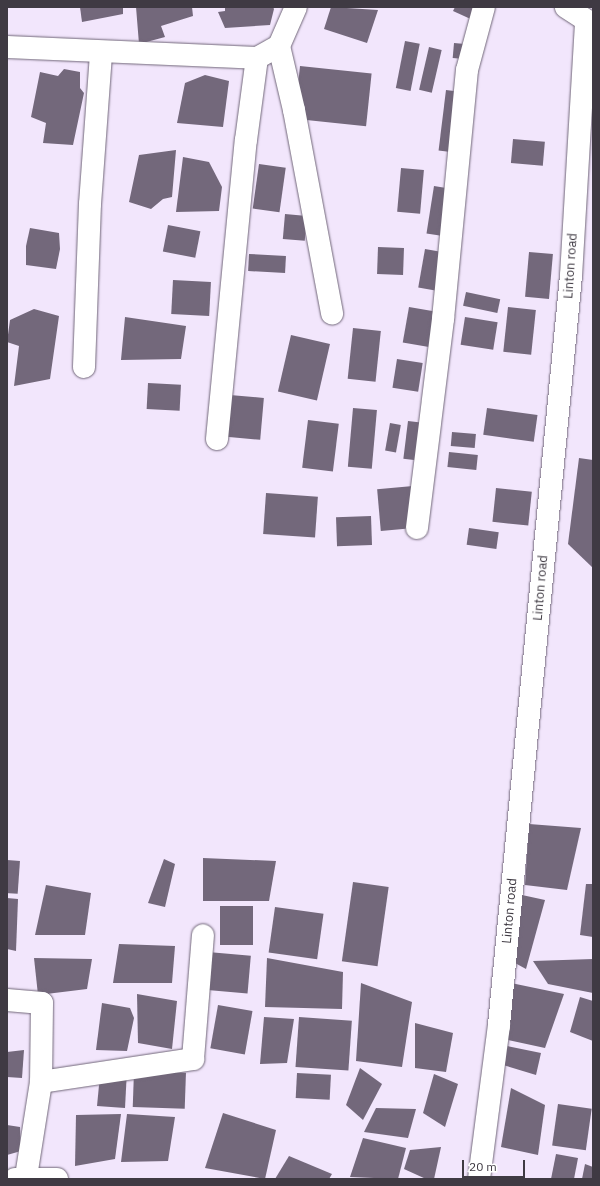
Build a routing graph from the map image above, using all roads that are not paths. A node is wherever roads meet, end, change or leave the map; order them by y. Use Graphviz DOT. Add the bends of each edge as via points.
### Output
graph roads {
  1 [pos="296,7"];
  2 [pos="484,7"];
  3 [pos="566,7"];
  4 [pos="590,21"];
  5 [pos="279,46"];
  6 [pos="7,47"];
  7 [pos="101,53"];
  8 [pos="257,58"];
  9 [pos="332,313"];
  10 [pos="84,367"];
  11 [pos="217,439"];
  12 [pos="417,528"];
  13 [pos="203,935"];
  14 [pos="7,1000"];
  15 [pos="41,1082"];
  16 [pos="20,1178"];
  17 [pos="58,1179"];
  18 [pos="479,1179"];
  1 -- 5 [label="street"];
  2 -- 12 [label="street" via="467,70 443,320"];
  3 -- 4 [label="street, Linton road"];
  4 -- 18 [label="street, Linton road" via="570,284 500,1009"];
  5 -- 8 [label="street"];
  5 -- 9 [label="street" via="294,110"];
  6 -- 7 [label="street"];
  7 -- 8 [label="street"];
  7 -- 10 [label="street" via="90,204"];
  8 -- 11 [label="street" via="246,140"];
  13 -- 15 [label="street" via="193,1059"];
  14 -- 15 [label="street" via="42,1003"];
  15 -- 16 [label="street"];
  16 -- 17 [label="street"];
}
